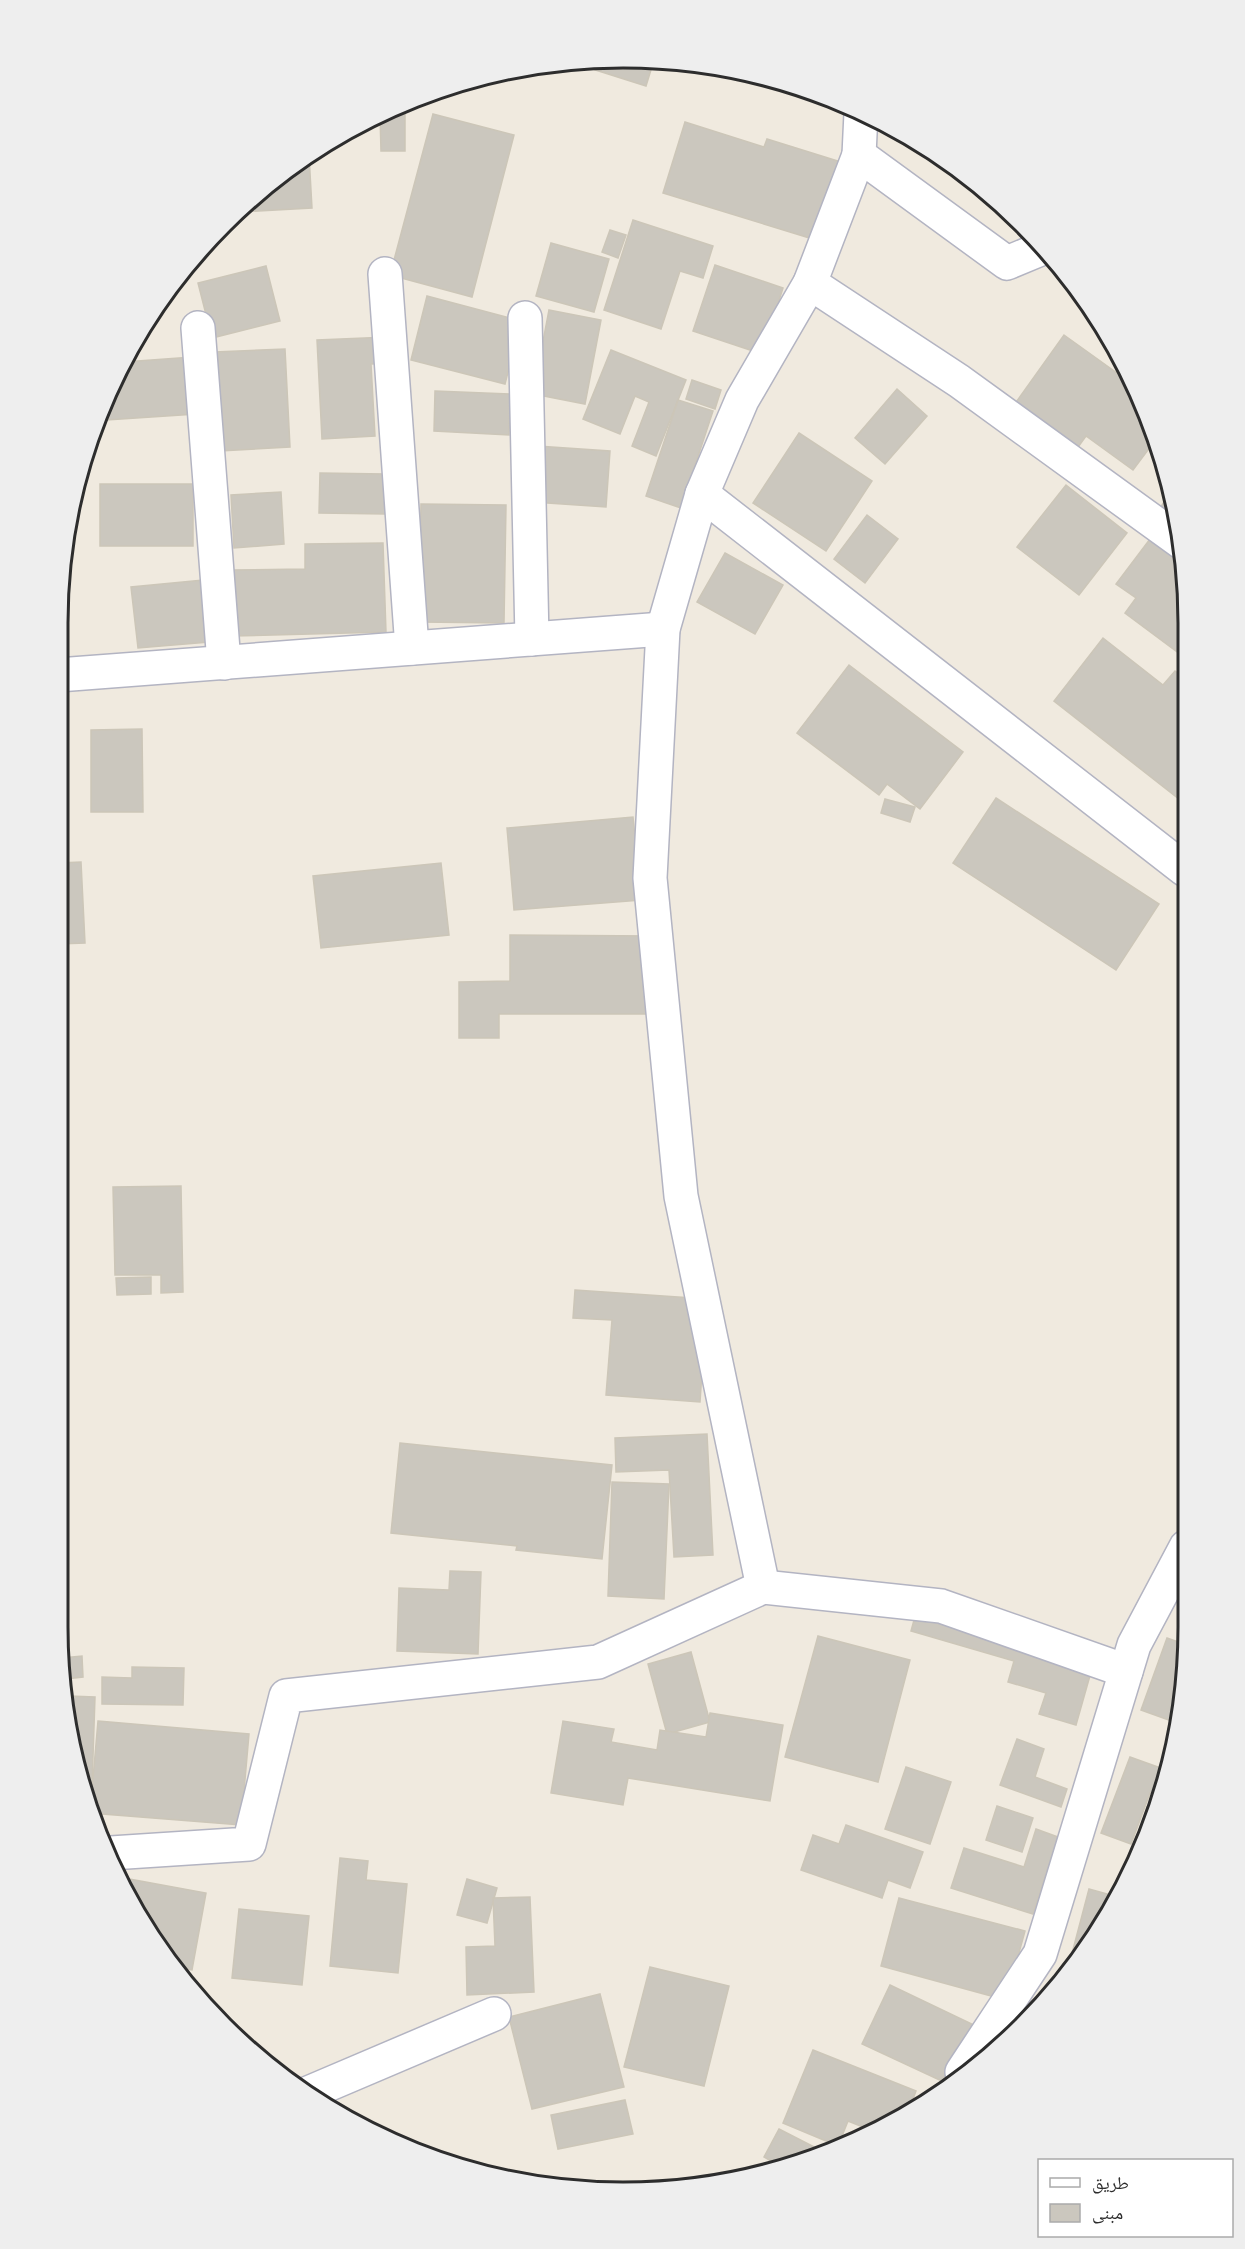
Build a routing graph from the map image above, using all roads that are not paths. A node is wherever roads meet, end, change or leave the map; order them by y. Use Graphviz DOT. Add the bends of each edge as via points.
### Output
graph roads {
  1 [pos="861,122"];
  2 [pos="859,155"];
  3 [pos="1035,251"];
  4 [pos="385,274"];
  5 [pos="810,283"];
  6 [pos="525,318"];
  7 [pos="198,328"];
  8 [pos="702,494"];
  9 [pos="1170,534"];
  10 [pos="663,629"];
  11 [pos="532,639"];
  12 [pos="412,648"];
  13 [pos="224,663"];
  14 [pos="68,674"];
  15 [pos="1178,864"];
  16 [pos="1178,1562"];
  17 [pos="763,1587"];
  18 [pos="1126,1671"];
  19 [pos="116,1853"];
  20 [pos="494,2014"];
  21 [pos="972,2057"];
  22 [pos="316,2090"];
  1 -- 2 [label="street"];
  2 -- 3 [label="street" via="1007,263"];
  2 -- 5 [label="street"];
  4 -- 12 [label="street"];
  5 -- 8 [label="street" via="742,400"];
  5 -- 9 [label="street" via="959,381"];
  6 -- 11 [label="street"];
  7 -- 13 [label="street"];
  8 -- 10 [label="street"];
  8 -- 15 [label="street"];
  10 -- 11 [label="street"];
  10 -- 17 [label="street" via="650,878 681,1196"];
  11 -- 12 [label="street"];
  12 -- 13 [label="street"];
  13 -- 14 [label="street"];
  16 -- 18 [label="street" via="1134,1645"];
  17 -- 18 [label="street" via="940,1606"];
  17 -- 19 [label="street" via="598,1662 286,1696 249,1844"];
  18 -- 21 [label="street" via="1040,1954"];
  20 -- 22 [label="street"];
}
